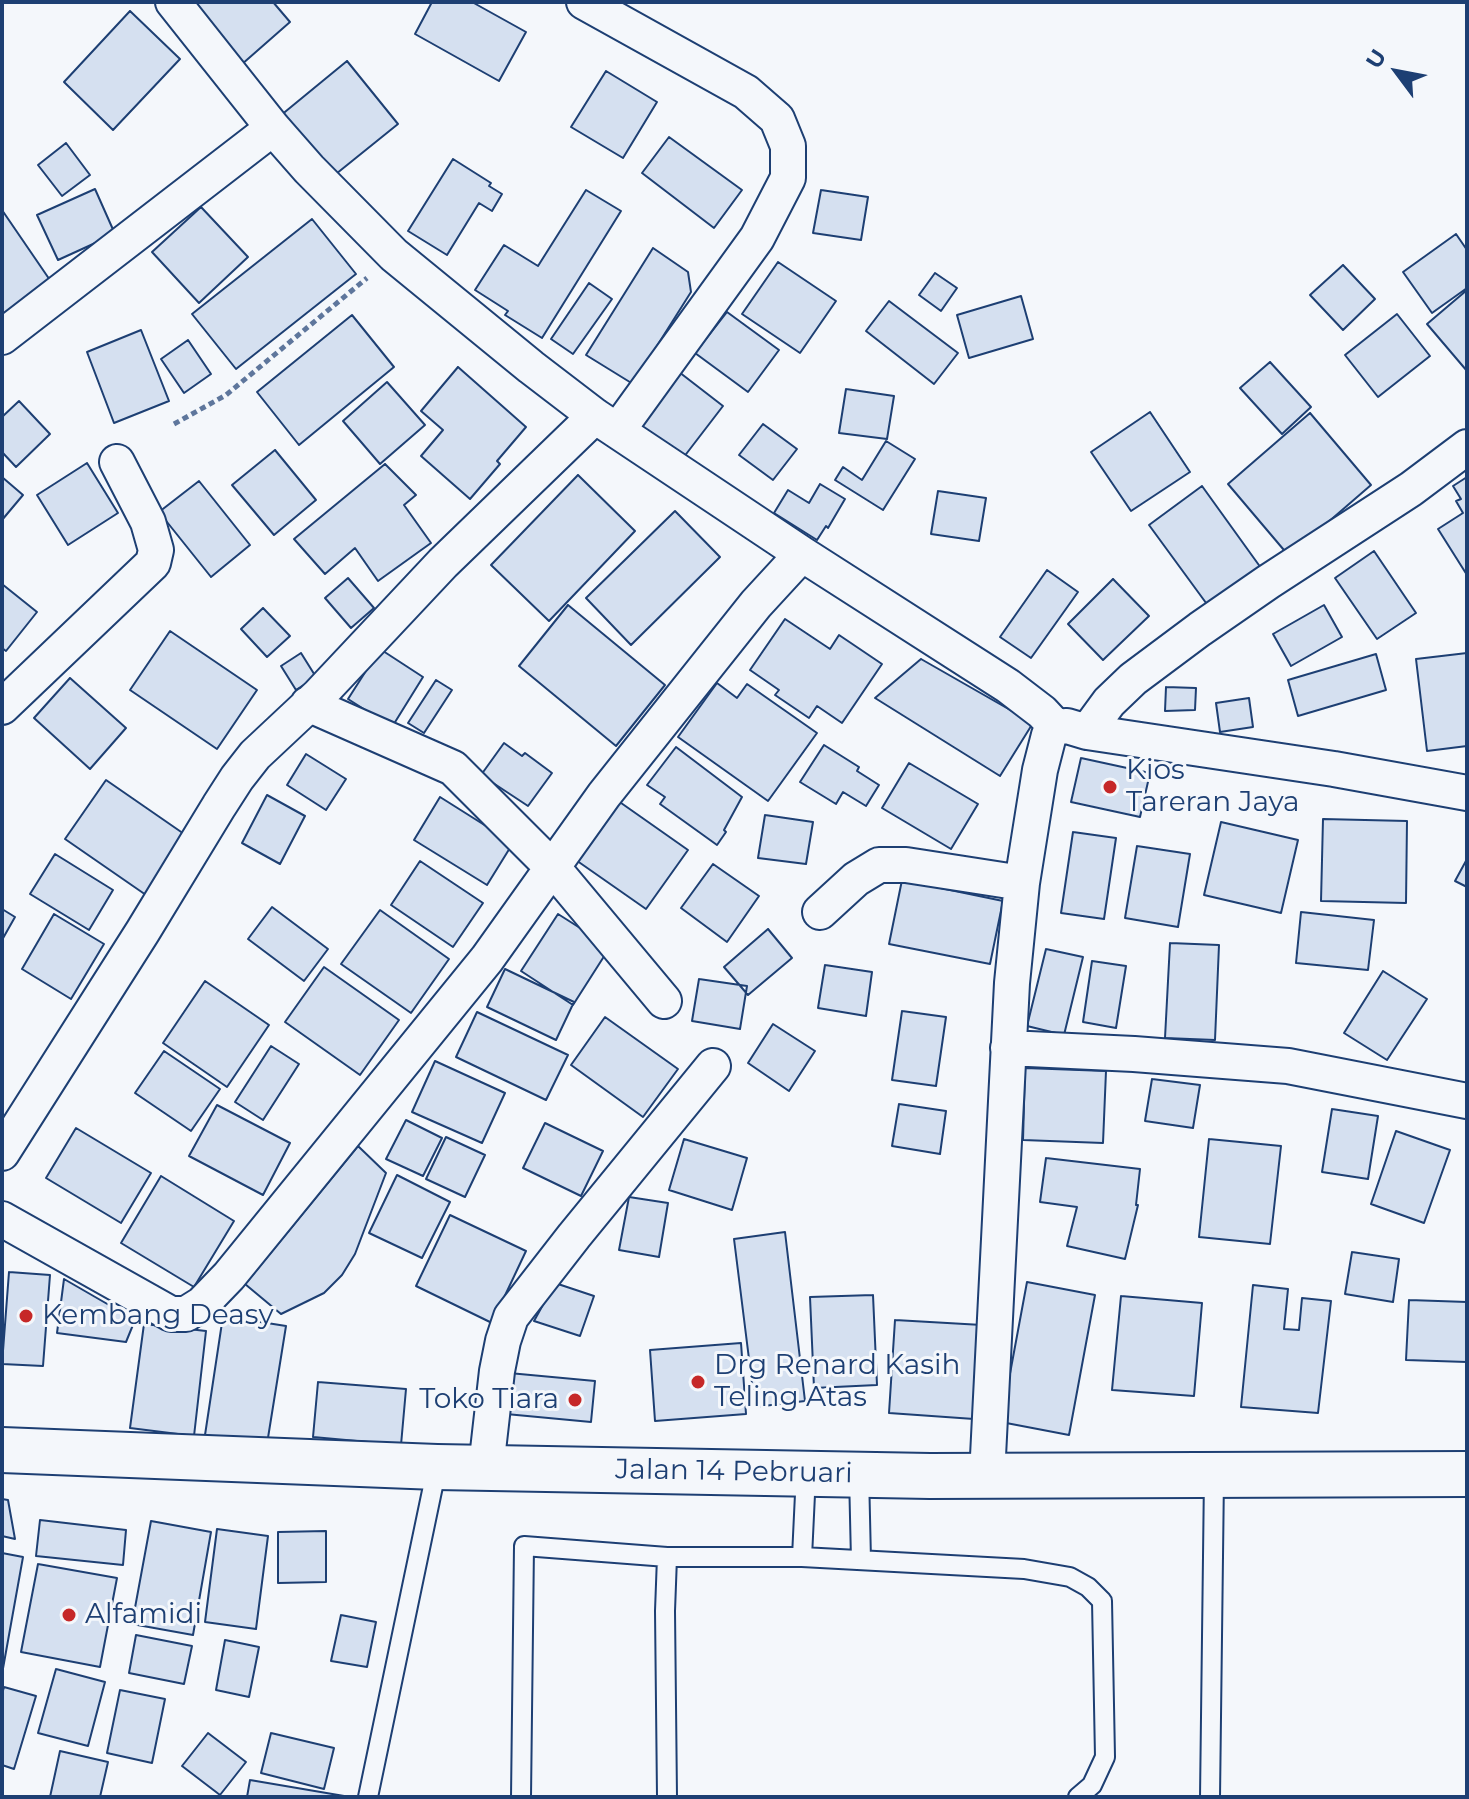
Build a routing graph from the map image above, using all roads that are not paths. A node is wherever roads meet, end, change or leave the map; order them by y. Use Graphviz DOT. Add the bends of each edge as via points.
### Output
graph roads {
  1 [pos="173,2"];
  2 [pos="584,2"];
  3 [pos="273,128"];
  4 [pos="2,337"];
  5 [pos="607,423"];
  6 [pos="1467,447"];
  7 [pos="117,462"];
  8 [pos="802,554"];
  9 [pos="308,704"];
  10 [pos="2,707"];
  11 [pos="1072,729"];
  12 [pos="1467,793"];
  13 [pos="553,868"];
  14 [pos="1022,883"];
  15 [pos="820,912"];
  16 [pos="664,1001"];
  17 [pos="1008,1048"];
  18 [pos="713,1066"];
  19 [pos="1467,1101"];
  20 [pos="2,1153"];
  21 [pos="2,1219"];
  22 [pos="2,1450"];
  23 [pos="437,1467"];
  24 [pos="486,1468"];
  25 [pos="806,1473"];
  26 [pos="859,1474"];
  27 [pos="1467,1474"];
  28 [pos="987,1476"];
  29 [pos="1214,1476"];
  30 [pos="667,1557"];
  31 [pos="802,1557"];
  32 [pos="861,1560"];
  33 [pos="368,1797"];
  34 [pos="521,1797"];
  35 [pos="667,1797"];
  36 [pos="1078,1797"];
  37 [pos="1210,1797"];
  1 -- 3 [label="street"];
  2 -- 5 [label="street" via="746,92 777,119 788,146 788,178 757,238"];
  3 -- 4 [label="street"];
  3 -- 5 [label="street" via="394,255"];
  5 -- 8 [label="street"];
  5 -- 9 [label="street" via="443,563"];
  6 -- 11 [label="street" via="1200,629"];
  7 -- 10 [label="street" via="148,522 156,550 153,563"];
  8 -- 11 [label="street"];
  8 -- 13 [label="street" via="604,795"];
  9 -- 13 [label="street" via="453,768"];
  9 -- 20 [label="street" via="237,778"];
  11 -- 12 [label="street"];
  11 -- 14 [label="street" via="1049,735"];
  13 -- 16 [label="street"];
  13 -- 21 [label="street" via="445,1012 202,1304 186,1314 171,1314"];
  14 -- 15 [label="street" via="879,865"];
  14 -- 17 [label="street"];
  17 -- 19 [label="street" via="1288,1066"];
  17 -- 28 [label="street"];
  18 -- 24 [label="street" via="511,1317 497,1371"];
  22 -- 23 [label="main road, Jalan 14 Pebruari"];
  23 -- 24 [label="main road, Jalan 14 Pebruari"];
  23 -- 33 [label="lane"];
  24 -- 25 [label="main road, Jalan 14 Pebruari"];
  25 -- 26 [label="main road, Jalan 14 Pebruari"];
  25 -- 31 [label="lane"];
  26 -- 28 [label="main road, Jalan 14 Pebruari"];
  26 -- 32 [label="lane"];
  27 -- 29 [label="main road, Jalan 14 Pebruari"];
  28 -- 29 [label="main road, Jalan 14 Pebruari"];
  29 -- 37 [label="lane"];
  30 -- 31 [label="lane"];
  30 -- 34 [label="lane" via="524,1546"];
  30 -- 35 [label="lane"];
  31 -- 32 [label="lane"];
  32 -- 36 [label="lane" via="1024,1569 1070,1577 1102,1601 1105,1757 1092,1785"];
}
